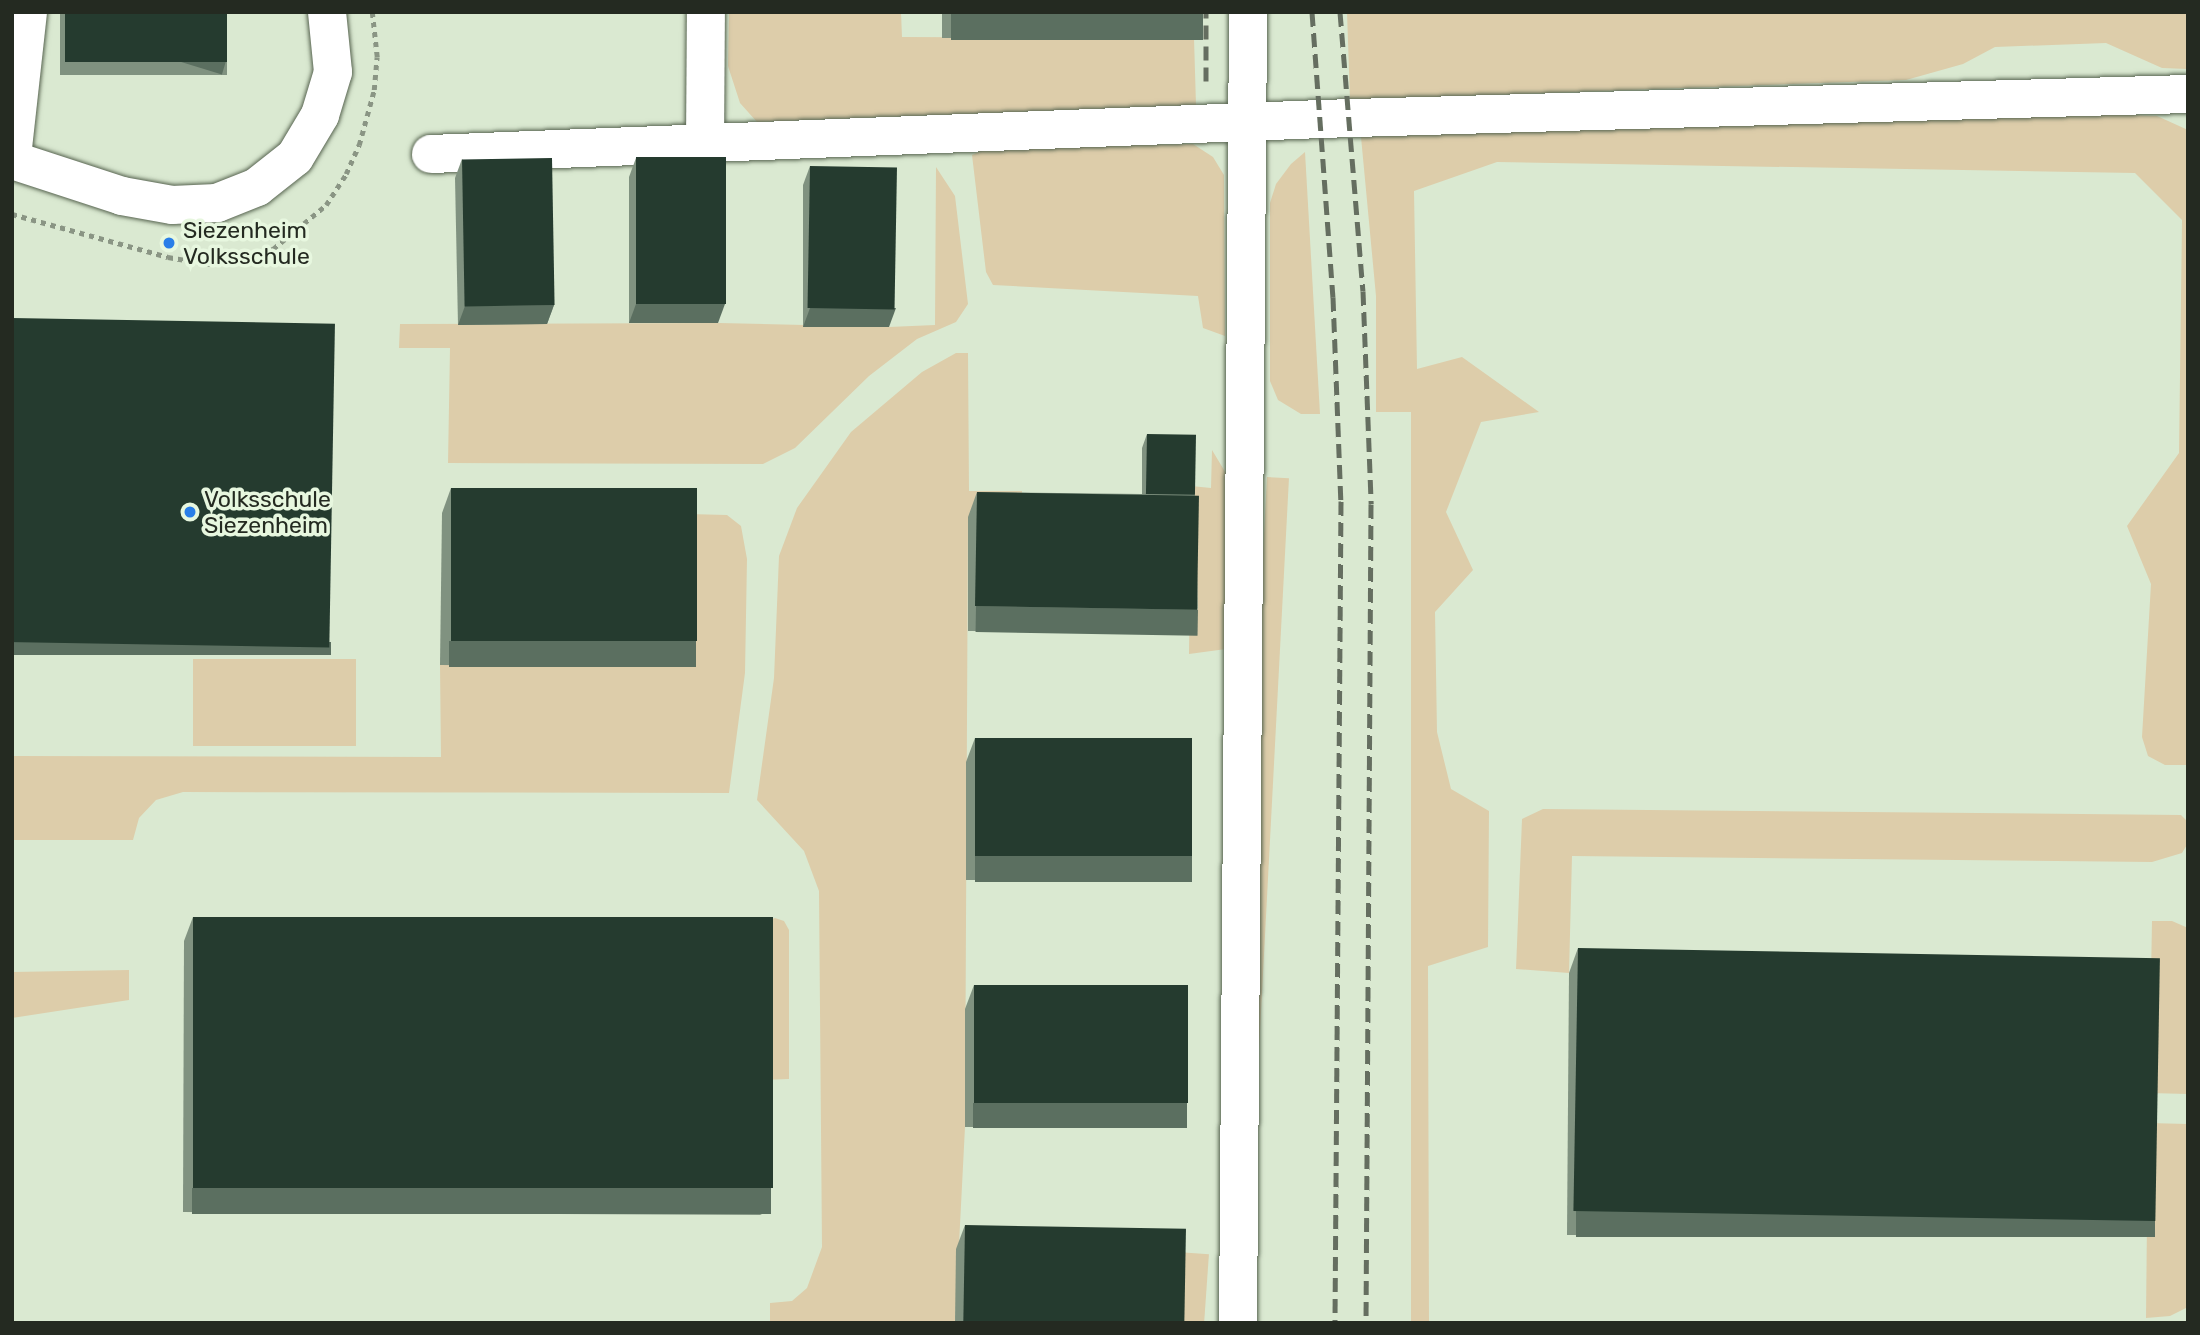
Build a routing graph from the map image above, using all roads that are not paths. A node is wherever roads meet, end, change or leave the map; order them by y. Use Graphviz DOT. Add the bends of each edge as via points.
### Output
graph roads {
  1 [pos="28,12"];
  2 [pos="327,12"];
  3 [pos="706,12"];
  4 [pos="1248,12"];
  5 [pos="2188,94"];
  6 [pos="1246,122"];
  7 [pos="705,144"];
  8 [pos="431,154"];
  9 [pos="12,159"];
  10 [pos="1238,1323"];
  1 -- 9 [label="street"];
  2 -- 9 [label="street" via="332,72 320,115 295,157 257,187 217,203 172,205 122,196"];
  3 -- 7 [label="street"];
  4 -- 6 [label="street"];
  5 -- 6 [label="street"];
  6 -- 7 [label="street"];
  6 -- 10 [label="street"];
  7 -- 8 [label="street"];
}
